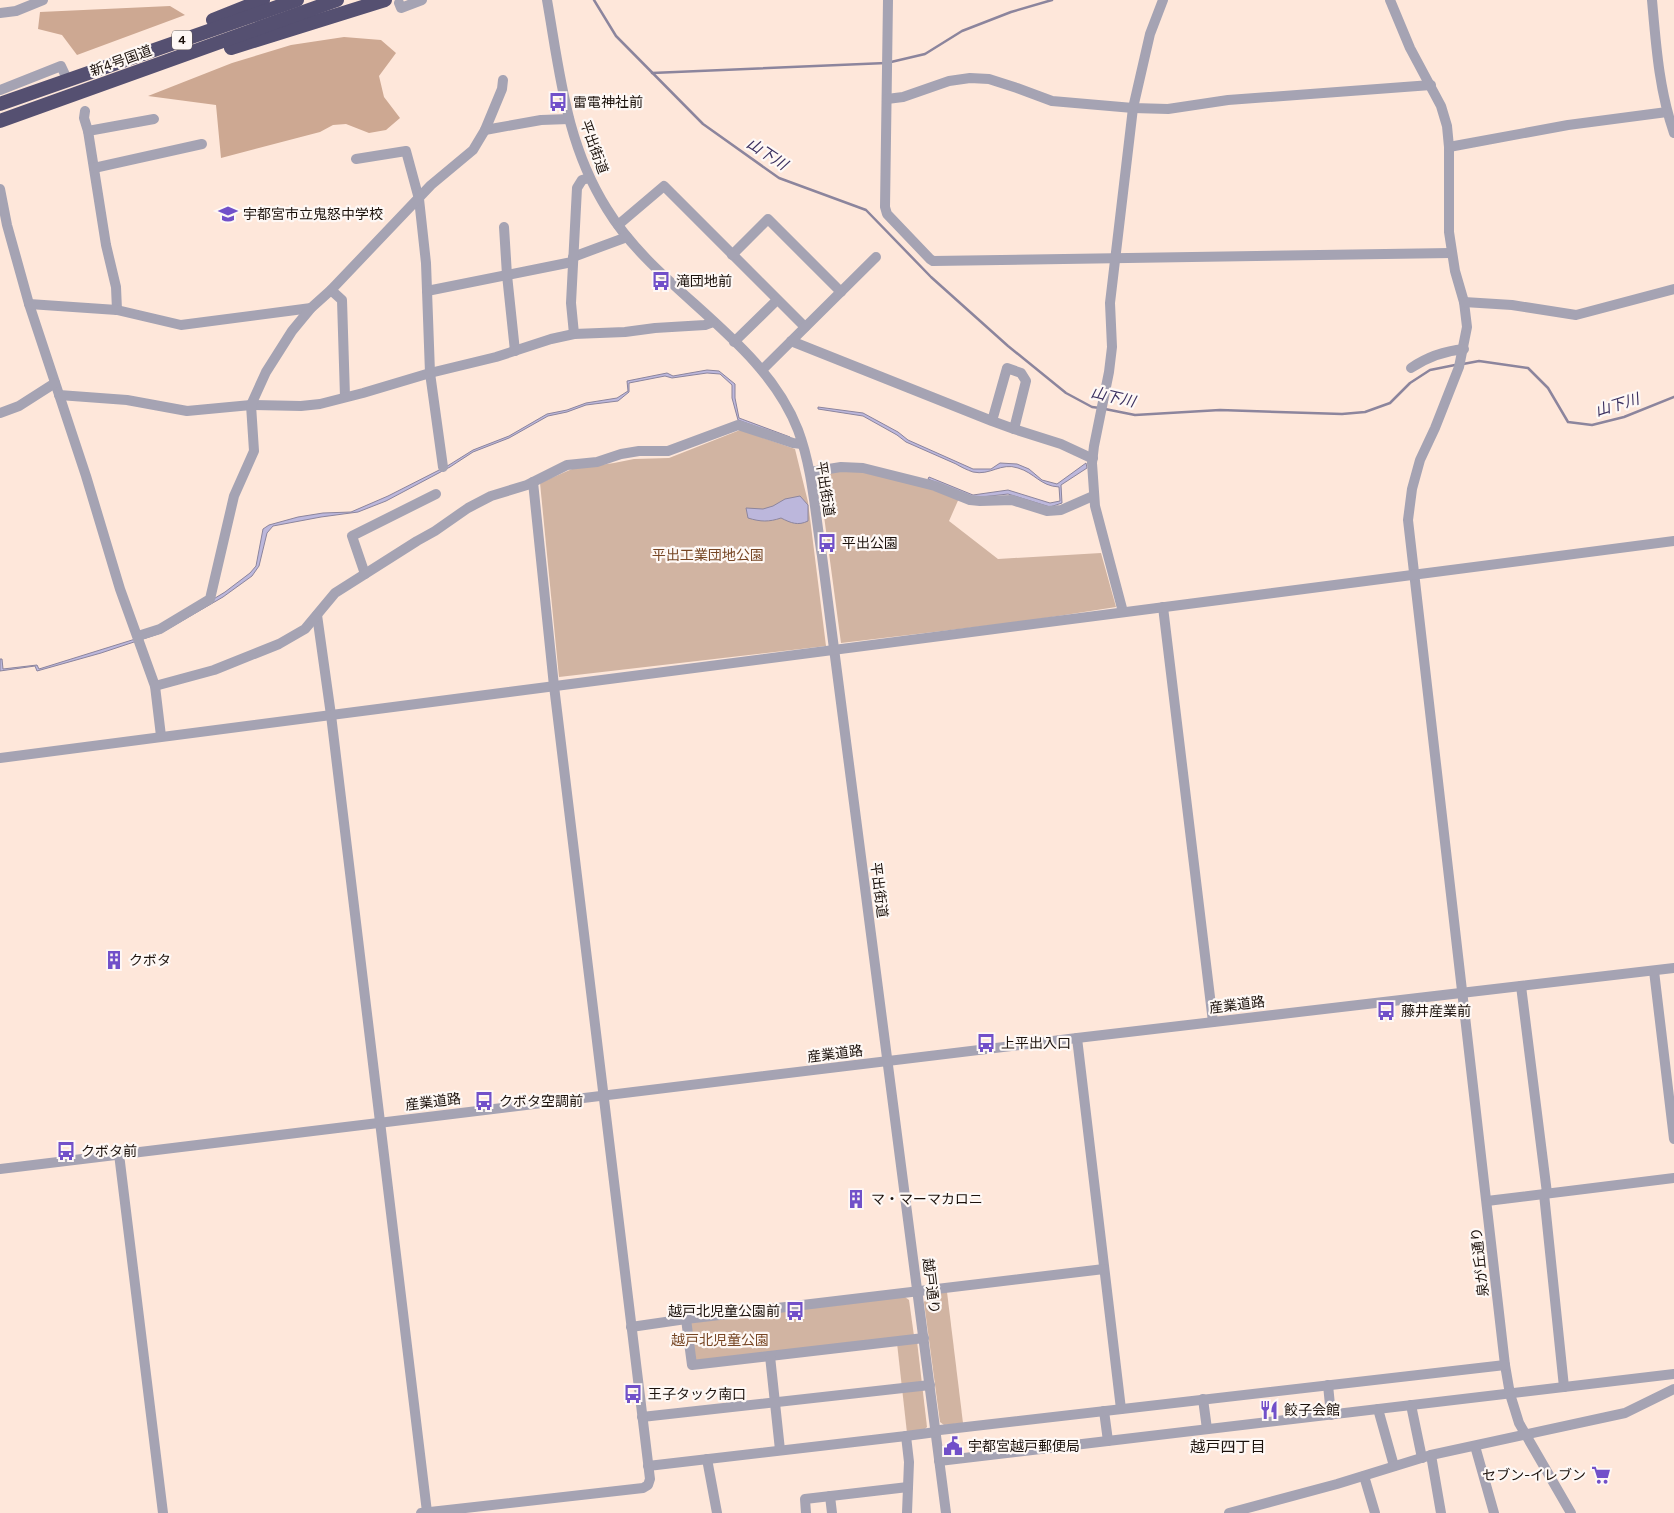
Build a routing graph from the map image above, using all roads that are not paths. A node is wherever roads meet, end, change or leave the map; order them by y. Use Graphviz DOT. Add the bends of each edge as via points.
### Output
graph roads {
  1 [pos="43,0"];
  2 [pos="263,0"];
  3 [pos="297,0"];
  4 [pos="337,0"];
  5 [pos="385,0"];
  6 [pos="422,0"];
  7 [pos="547,0"];
  8 [pos="888,0"];
  9 [pos="1163,0"];
  10 [pos="1390,0"];
  11 [pos="1652,0"];
  12 [pos="399,3"];
  13 [pos="0,13"];
  14 [pos="115,80"];
  15 [pos="503,80"];
  16 [pos="68,81"];
  17 [pos="1431,85"];
  18 [pos="0,90"];
  19 [pos="887,99"];
  20 [pos="0,104"];
  21 [pos="1133,108"];
  22 [pos="84,111"];
  23 [pos="1667,112"];
  24 [pos="154,119"];
  25 [pos="569,119"];
  26 [pos="0,121"];
  27 [pos="486,130"];
  28 [pos="88,131"];
  29 [pos="1674,133"];
  30 [pos="202,144"];
  31 [pos="1449,147"];
  32 [pos="356,159"];
  33 [pos="94,168"];
  34 [pos="589,178"];
  35 [pos="0,189"];
  36 [pos="419,199"];
  37 [pos="618,225"];
  38 [pos="504,227"];
  39 [pos="627,237"];
  40 [pos="1451,253"];
  41 [pos="732,255"];
  42 [pos="876,257"];
  43 [pos="1115,257"];
  44 [pos="572,260"];
  45 [pos="507,275"];
  46 [pos="1674,289"];
  47 [pos="332,290"];
  48 [pos="427,291"];
  49 [pos="841,292"];
  50 [pos="777,300"];
  51 [pos="1464,302"];
  52 [pos="29,304"];
  53 [pos="311,308"];
  54 [pos="117,310"];
  55 [pos="713,322"];
  56 [pos="805,327"];
  57 [pos="574,334"];
  58 [pos="791,341"];
  59 [pos="734,342"];
  60 [pos="1464,348"];
  61 [pos="515,351"];
  62 [pos="1411,368"];
  63 [pos="762,370"];
  64 [pos="430,373"];
  65 [pos="55,383"];
  66 [pos="59,395"];
  67 [pos="345,397"];
  68 [pos="251,405"];
  69 [pos="0,413"];
  70 [pos="992,421"];
  71 [pos="1014,429"];
  72 [pos="802,444"];
  73 [pos="1093,458"];
  74 [pos="443,467"];
  75 [pos="810,472"];
  76 [pos="533,482"];
  77 [pos="436,494"];
  78 [pos="1093,496"];
  79 [pos="1674,541"];
  80 [pos="365,574"];
  81 [pos="1414,574"];
  82 [pos="1163,607"];
  83 [pos="1123,612"];
  84 [pos="318,614"];
  85 [pos="138,636"];
  86 [pos="834,649"];
  87 [pos="155,686"];
  88 [pos="554,686"];
  89 [pos="331,715"];
  90 [pos="161,736"];
  91 [pos="0,758"];
  92 [pos="1674,968"];
  93 [pos="1654,971"];
  94 [pos="1521,986"];
  95 [pos="1463,993"];
  96 [pos="1213,1022"];
  97 [pos="1077,1038"];
  98 [pos="888,1062"];
  99 [pos="604,1096"];
  100 [pos="380,1122"];
  101 [pos="1674,1139"];
  102 [pos="119,1154"];
  103 [pos="0,1169"];
  104 [pos="1674,1178"];
  105 [pos="1545,1194"];
  106 [pos="1487,1201"];
  107 [pos="1104,1269"];
  108 [pos="917,1291"];
  109 [pos="686,1319"];
  110 [pos="631,1327"];
  111 [pos="924,1338"];
  112 [pos="770,1356"];
  113 [pos="1505,1365"];
  114 [pos="1674,1374"];
  115 [pos="930,1385"];
  116 [pos="1328,1385"];
  117 [pos="1564,1387"];
  118 [pos="1674,1389"];
  119 [pos="1510,1394"];
  120 [pos="1204,1399"];
  121 [pos="775,1402"];
  122 [pos="1411,1405"];
  123 [pos="1121,1409"];
  124 [pos="1378,1409"];
  125 [pos="1104,1410"];
  126 [pos="1331,1415"];
  127 [pos="642,1417"];
  128 [pos="1207,1429"];
  129 [pos="936,1432"];
  130 [pos="906,1436"];
  131 [pos="1525,1436"];
  132 [pos="1108,1441"];
  133 [pos="1475,1446"];
  134 [pos="780,1450"];
  135 [pos="1427,1456"];
  136 [pos="707,1459"];
  137 [pos="939,1461"];
  138 [pos="648,1466"];
  139 [pos="1394,1466"];
  140 [pos="1364,1476"];
  141 [pos="908,1486"];
  142 [pos="830,1496"];
  143 [pos="163,1513"];
  144 [pos="424,1513"];
  145 [pos="717,1513"];
  146 [pos="806,1513"];
  147 [pos="832,1513"];
  148 [pos="907,1513"];
  149 [pos="946,1513"];
  150 [pos="1229,1513"];
  151 [pos="1374,1513"];
  152 [pos="1441,1513"];
  153 [pos="1494,1513"];
  154 [pos="1571,1513"];
  1 -- 13 [label="street" via="16,11"];
  2 -- 16 [label="highway" via="90,68"];
  3 -- 16 [label="highway, 新4号国道 / 4"];
  4 -- 14 [label="highway, 新4号国道 / 4"];
  5 -- 14 [label="highway" via="156,72"];
  6 -- 12 [label="street" via="401,8"];
  7 -- 25 [label="street, 平出街道"];
  8 -- 19 [label="street"];
  9 -- 21 [label="street" via="1150,34"];
  10 -- 17 [label="street, 泉が丘通り" via="1410,48"];
  11 -- 23 [label="street" via="1660,80"];
  14 -- 26 [label="highway, 新4号国道 / 4"];
  15 -- 27 [label="street"];
  16 -- 18 [label="street" via="61,66"];
  16 -- 20 [label="highway, 新4号国道 / 4"];
  17 -- 21 [label="street" via="1228,100 1168,109"];
  17 -- 31 [label="street, 泉が丘通り" via="1447,126"];
  19 -- 21 [label="street" via="970,78 990,79 1052,101"];
  19 -- 43 [label="street" via="885,207 887,214 930,259"];
  21 -- 43 [label="street"];
  22 -- 28 [label="street"];
  23 -- 29 [label="street"];
  23 -- 31 [label="street" via="1568,125"];
  24 -- 28 [label="street"];
  25 -- 27 [label="street" via="541,120"];
  25 -- 34 [label="street, 平出街道"];
  27 -- 36 [label="street" via="468,156"];
  28 -- 33 [label="street"];
  30 -- 33 [label="street"];
  31 -- 40 [label="street, 泉が丘通り"];
  32 -- 36 [label="street" via="406,151"];
  33 -- 54 [label="street" via="116,287"];
  34 -- 37 [label="street, 平出街道"];
  34 -- 44 [label="street" via="582,180 577,188"];
  35 -- 52 [label="street" via="6,225"];
  36 -- 47 [label="street"];
  36 -- 48 [label="street"];
  37 -- 39 [label="street, 平出街道"];
  37 -- 41 [label="street" via="664,186"];
  38 -- 45 [label="street"];
  39 -- 44 [label="street"];
  39 -- 55 [label="street, 平出街道"];
  40 -- 43 [label="street"];
  40 -- 51 [label="street, 泉が丘通り"];
  41 -- 49 [label="street" via="768,219"];
  41 -- 50 [label="street"];
  42 -- 49 [label="street"];
  43 -- 73 [label="street" via="1110,303 1112,347"];
  44 -- 45 [label="street"];
  44 -- 57 [label="street"];
  45 -- 48 [label="street"];
  45 -- 61 [label="street"];
  46 -- 51 [label="street" via="1576,315 1512,305"];
  47 -- 53 [label="street"];
  47 -- 67 [label="street" via="342,300"];
  48 -- 64 [label="street"];
  49 -- 56 [label="street"];
  50 -- 56 [label="street"];
  50 -- 59 [label="street"];
  51 -- 60 [label="street, 泉が丘通り" via="1467,327"];
  52 -- 54 [label="street"];
  52 -- 65 [label="street"];
  53 -- 54 [label="street" via="181,326"];
  53 -- 68 [label="street" via="292,331 258,387"];
  55 -- 57 [label="street" via="702,326"];
  55 -- 59 [label="street, 平出街道"];
  56 -- 58 [label="street"];
  57 -- 61 [label="street"];
  58 -- 63 [label="street"];
  58 -- 70 [label="street"];
  59 -- 63 [label="street, 平出街道"];
  60 -- 62 [label="street" via="1448,350"];
  60 -- 81 [label="street, 泉が丘通り" via="1420,460 1412,489 1408,520"];
  61 -- 64 [label="street"];
  63 -- 72 [label="street, 平出街道" via="791,415"];
  64 -- 67 [label="street"];
  64 -- 74 [label="street"];
  65 -- 66 [label="street"];
  65 -- 69 [label="street" via="19,406"];
  66 -- 68 [label="street" via="127,400 187,411"];
  66 -- 85 [label="street"];
  67 -- 68 [label="street" via="300,406"];
  68 -- 85 [label="street" via="254,451 234,496 210,599 160,629"];
  70 -- 71 [label="street"];
  70 -- 71 [label="street" via="1007,368 1021,373 1026,381"];
  71 -- 73 [label="street"];
  72 -- 75 [label="street, 平出街道"];
  72 -- 76 [label="street" via="793,444 738,425 668,451 639,450 597,462 567,465"];
  73 -- 78 [label="street"];
  75 -- 78 [label="street" via="841,467 863,468 936,486 970,500 1012,500 1048,511 1061,510"];
  75 -- 86 [label="street, 平出街道"];
  76 -- 80 [label="street" via="491,496 468,508"];
  76 -- 88 [label="street"];
  77 -- 80 [label="street" via="352,536"];
  78 -- 83 [label="street"];
  79 -- 81 [label="street"];
  80 -- 84 [label="street" via="336,592"];
  81 -- 82 [label="street"];
  81 -- 95 [label="street, 泉が丘通り"];
  82 -- 83 [label="street"];
  82 -- 96 [label="street"];
  83 -- 86 [label="street"];
  84 -- 87 [label="street" via="305,629 279,644 214,670"];
  84 -- 89 [label="street"];
  85 -- 87 [label="street"];
  86 -- 88 [label="street"];
  86 -- 98 [label="street, 平出街道"];
  87 -- 90 [label="street"];
  88 -- 89 [label="street"];
  88 -- 99 [label="street"];
  89 -- 90 [label="street"];
  89 -- 100 [label="street"];
  90 -- 91 [label="street"];
  92 -- 93 [label="street, 産業道路"];
  93 -- 94 [label="street, 産業道路"];
  93 -- 101 [label="street"];
  94 -- 95 [label="street, 産業道路"];
  94 -- 105 [label="street"];
  95 -- 96 [label="street, 産業道路"];
  95 -- 106 [label="street, 泉が丘通り"];
  96 -- 97 [label="street, 産業道路"];
  97 -- 98 [label="street, 産業道路"];
  97 -- 107 [label="street"];
  98 -- 99 [label="street, 産業道路"];
  98 -- 108 [label="street, 越戸通り"];
  99 -- 100 [label="street, 産業道路"];
  99 -- 110 [label="street"];
  100 -- 102 [label="street, 産業道路"];
  100 -- 144 [label="street"];
  102 -- 103 [label="street, 産業道路"];
  102 -- 143 [label="street"];
  104 -- 105 [label="street"];
  105 -- 106 [label="street"];
  105 -- 117 [label="street"];
  106 -- 113 [label="street, 泉が丘通り"];
  107 -- 108 [label="street"];
  107 -- 123 [label="street"];
  108 -- 109 [label="street"];
  108 -- 111 [label="street, 越戸通り"];
  109 -- 110 [label="street"];
  109 -- 112 [label="street" via="692,1365"];
  110 -- 127 [label="street"];
  111 -- 112 [label="street"];
  111 -- 115 [label="street, 越戸通り"];
  112 -- 121 [label="street"];
  113 -- 116 [label="street"];
  113 -- 119 [label="street, 泉が丘通り"];
  114 -- 117 [label="street"];
  115 -- 121 [label="street"];
  115 -- 129 [label="street, 越戸通り"];
  116 -- 120 [label="street"];
  116 -- 126 [label="street"];
  117 -- 119 [label="street"];
  118 -- 131 [label="street" via="1625,1413"];
  119 -- 122 [label="street"];
  119 -- 131 [label="street, 泉が丘通り"];
  120 -- 123 [label="street"];
  120 -- 128 [label="street"];
  121 -- 127 [label="street"];
  121 -- 134 [label="street"];
  122 -- 124 [label="street"];
  122 -- 135 [label="street"];
  123 -- 125 [label="street"];
  124 -- 126 [label="street"];
  124 -- 139 [label="street"];
  125 -- 129 [label="street"];
  125 -- 132 [label="street"];
  126 -- 128 [label="street"];
  127 -- 138 [label="street"];
  128 -- 132 [label="street"];
  129 -- 130 [label="street"];
  129 -- 137 [label="street, 越戸通り"];
  130 -- 134 [label="street"];
  130 -- 141 [label="street"];
  131 -- 133 [label="street"];
  131 -- 154 [label="street, 泉が丘通り"];
  132 -- 137 [label="street"];
  133 -- 135 [label="street"];
  133 -- 153 [label="street"];
  134 -- 136 [label="street"];
  135 -- 139 [label="street"];
  135 -- 152 [label="street"];
  136 -- 138 [label="street"];
  136 -- 145 [label="street"];
  137 -- 149 [label="street, 越戸通り"];
  138 -- 144 [label="street" via="650,1482 643,1488"];
  139 -- 140 [label="street"];
  140 -- 150 [label="street"];
  140 -- 151 [label="street"];
  141 -- 142 [label="street"];
  141 -- 148 [label="street"];
  142 -- 146 [label="street" via="805,1499"];
  142 -- 147 [label="street"];
}
